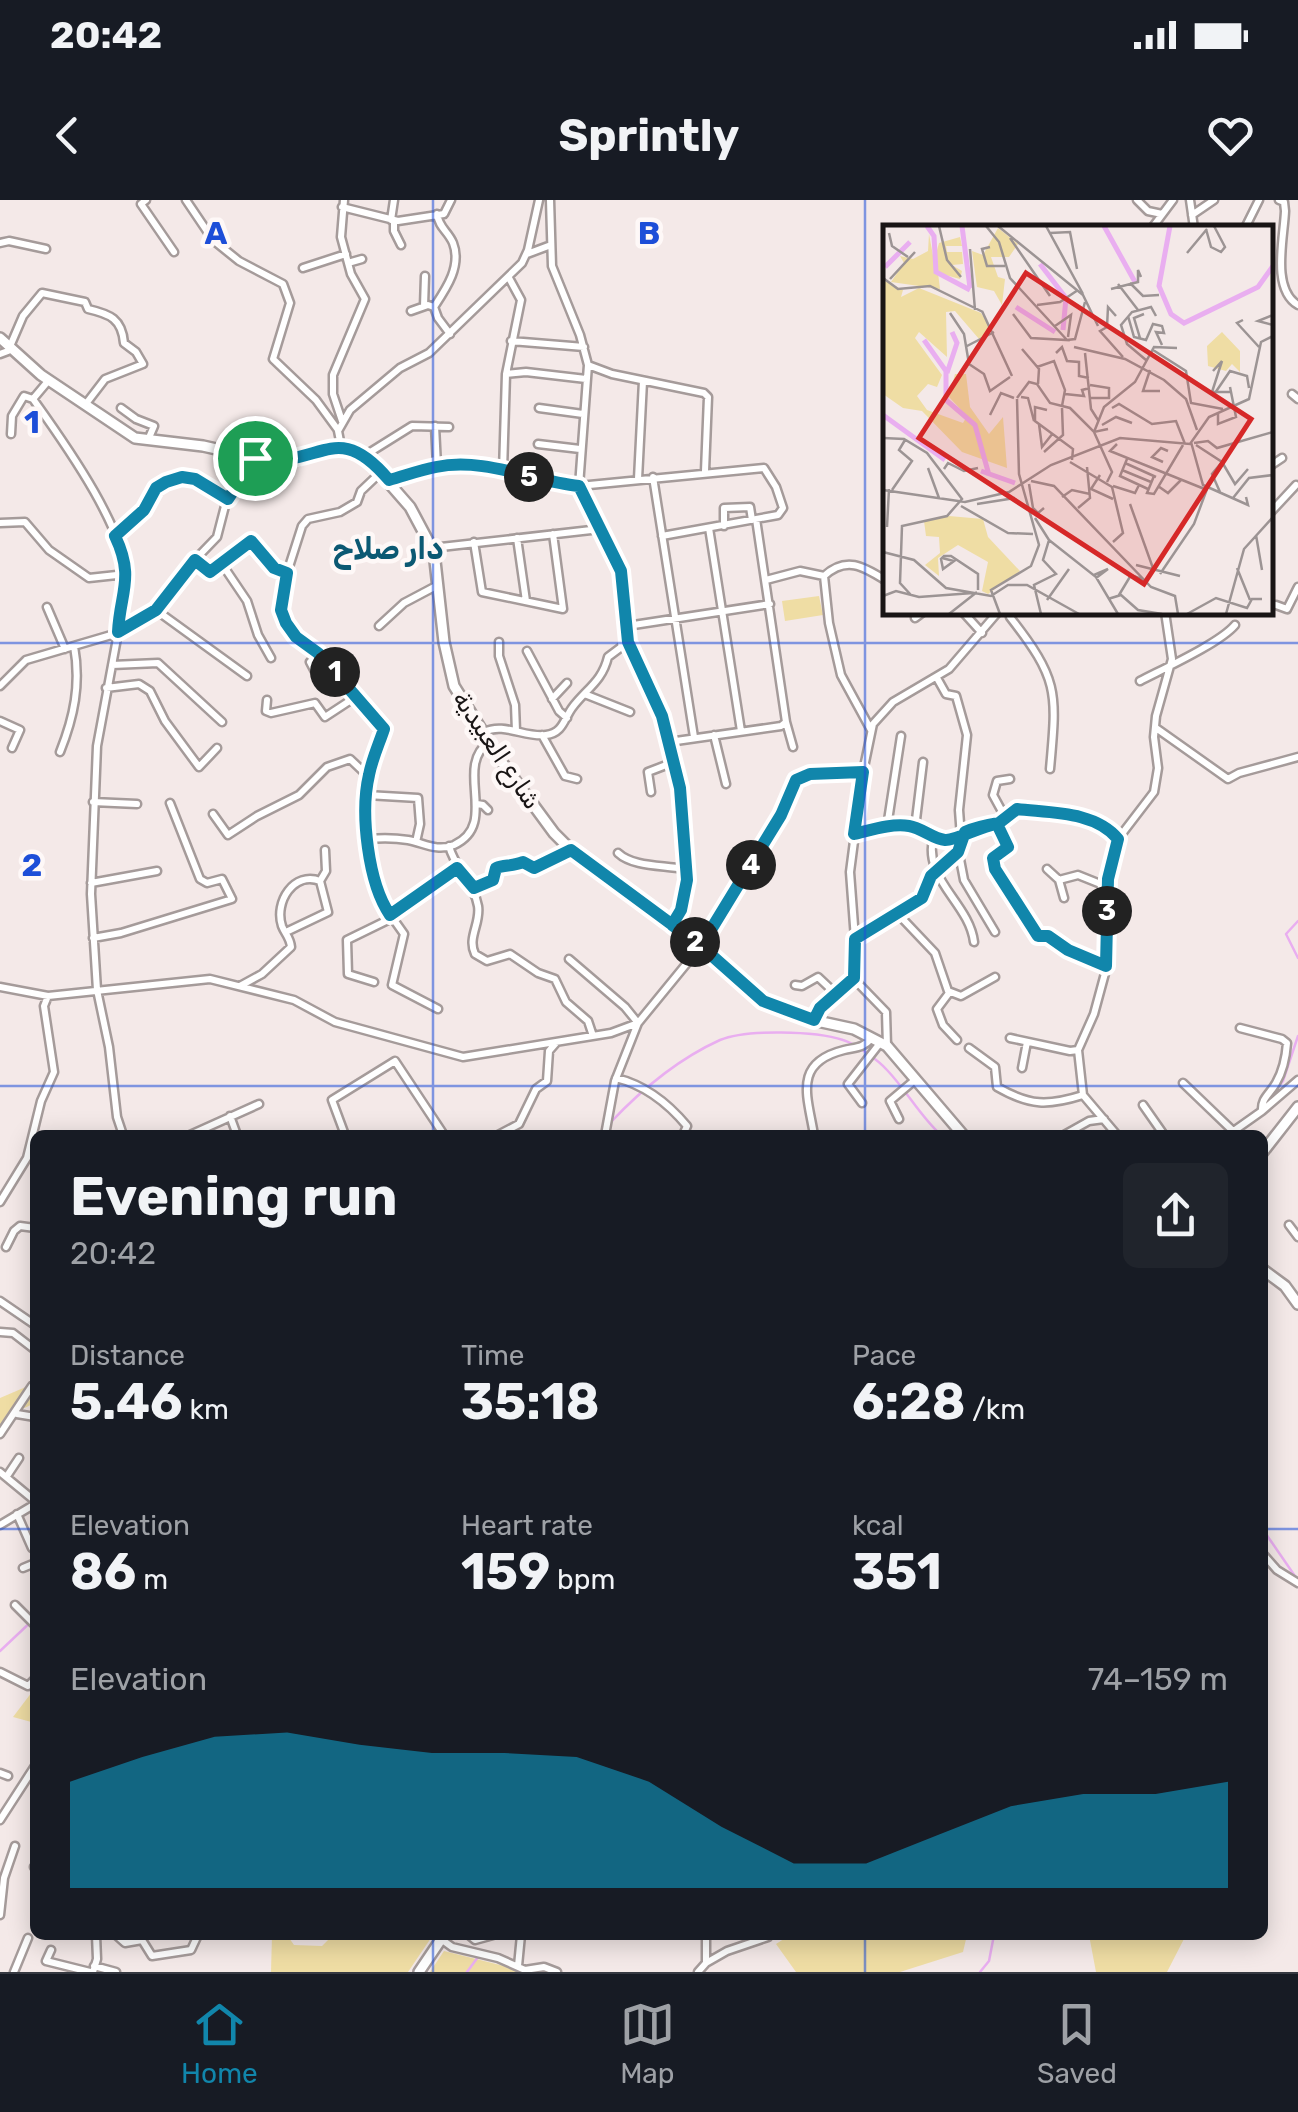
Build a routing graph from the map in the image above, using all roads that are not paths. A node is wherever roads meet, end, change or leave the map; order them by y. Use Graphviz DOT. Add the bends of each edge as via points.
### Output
graph roads {
  1 [pos="146,200"];
  2 [pos="186,200"];
  3 [pos="394,200"];
  4 [pos="451,200"];
  5 [pos="539,200"];
  6 [pos="550,200"];
  7 [pos="1137,200"];
  8 [pos="1173,200"];
  9 [pos="1190,200"];
  10 [pos="1214,200"];
  11 [pos="1259,200"];
  12 [pos="1279,200"];
  13 [pos="343,204"];
  14 [pos="437,214"];
  15 [pos="1162,214"];
  16 [pos="1192,215"];
  17 [pos="393,220"];
  18 [pos="1154,225"];
  19 [pos="1194,225"];
  20 [pos="1246,225"];
  21 [pos="0,243"];
  22 [pos="401,245"];
  23 [pos="551,246"];
  24 [pos="46,249"];
  25 [pos="174,252"];
  26 [pos="526,254"];
  27 [pos="347,259"];
  28 [pos="362,259"];
  29 [pos="304,268"];
  30 [pos="424,276"];
  31 [pos="510,278"];
  32 [pos="1295,303"];
  33 [pos="424,306"];
  34 [pos="434,307"];
  35 [pos="411,311"];
  36 [pos="1298,314"];
  37 [pos="450,334"];
  38 [pos="0,338"];
  39 [pos="512,341"];
  40 [pos="10,345"];
  41 [pos="584,347"];
  42 [pos="0,354"];
  43 [pos="588,365"];
  44 [pos="506,374"];
  45 [pos="586,379"];
  46 [pos="49,380"];
  47 [pos="642,380"];
  48 [pos="34,399"];
  49 [pos="86,405"];
  50 [pos="121,408"];
  51 [pos="539,408"];
  52 [pos="582,414"];
  53 [pos="342,422"];
  54 [pos="435,426"];
  55 [pos="449,427"];
  56 [pos="338,431"];
  57 [pos="12,434"];
  58 [pos="148,441"];
  59 [pos="538,444"];
  60 [pos="341,446"];
  61 [pos="580,449"];
  62 [pos="364,456"];
  63 [pos="255,458"];
  64 [pos="1282,458"];
  65 [pos="1273,464"];
  66 [pos="437,466"];
  67 [pos="382,471"];
  68 [pos="504,471"];
  69 [pos="705,471"];
  70 [pos="653,478"];
  71 [pos="638,479"];
  72 [pos="389,480"];
  73 [pos="1296,485"];
  74 [pos="579,486"];
  75 [pos="228,499"];
  76 [pos="1273,510"];
  77 [pos="754,520"];
  78 [pos="0,523"];
  79 [pos="724,526"];
  80 [pos="709,528"];
  81 [pos="600,529"];
  82 [pos="553,534"];
  83 [pos="115,536"];
  84 [pos="662,536"];
  85 [pos="517,538"];
  86 [pos="474,542"];
  87 [pos="432,548"];
  88 [pos="195,560"];
  89 [pos="222,564"];
  90 [pos="287,573"];
  91 [pos="126,574"];
  92 [pos="824,576"];
  93 [pos="883,579"];
  94 [pos="766,580"];
  95 [pos="439,585"];
  96 [pos="1298,587"];
  97 [pos="526,602"];
  98 [pos="770,604"];
  99 [pos="1276,605"];
  100 [pos="48,607"];
  101 [pos="1287,608"];
  102 [pos="156,610"];
  103 [pos="722,610"];
  104 [pos="1298,613"];
  105 [pos="918,615"];
  106 [pos="966,615"];
  107 [pos="996,615"];
  108 [pos="1010,615"];
  109 [pos="1166,615"];
  110 [pos="914,618"];
  111 [pos="676,619"];
  112 [pos="1235,625"];
  113 [pos="380,626"];
  114 [pos="627,626"];
  115 [pos="118,632"];
  116 [pos="982,633"];
  117 [pos="499,642"];
  118 [pos="628,642"];
  119 [pos="74,646"];
  120 [pos="65,648"];
  121 [pos="527,651"];
  122 [pos="318,653"];
  123 [pos="271,658"];
  124 [pos="112,665"];
  125 [pos="1171,667"];
  126 [pos="247,676"];
  127 [pos="937,678"];
  128 [pos="342,680"];
  129 [pos="1140,681"];
  130 [pos="567,683"];
  131 [pos="0,686"];
  132 [pos="106,688"];
  133 [pos="587,695"];
  134 [pos="356,696"];
  135 [pos="552,699"];
  136 [pos="268,700"];
  137 [pos="630,712"];
  138 [pos="567,718"];
  139 [pos="0,721"];
  140 [pos="222,722"];
  141 [pos="786,722"];
  142 [pos="1156,728"];
  143 [pos="516,731"];
  144 [pos="741,731"];
  145 [pos="872,731"];
  146 [pos="542,735"];
  147 [pos="714,735"];
  148 [pos="901,736"];
  149 [pos="486,737"];
  150 [pos="694,738"];
  151 [pos="669,742"];
  152 [pos="793,747"];
  153 [pos="12,748"];
  154 [pos="217,748"];
  155 [pos="60,752"];
  156 [pos="1298,756"];
  157 [pos="674,762"];
  158 [pos="923,762"];
  159 [pos="1050,768"];
  160 [pos="863,772"];
  161 [pos="368,776"];
  162 [pos="577,778"];
  163 [pos="1010,779"];
  164 [pos="726,784"];
  165 [pos="651,792"];
  166 [pos="367,796"];
  167 [pos="93,802"];
  168 [pos="170,802"];
  169 [pos="138,804"];
  170 [pos="477,804"];
  171 [pos="488,810"];
  172 [pos="213,814"];
  173 [pos="1005,817"];
  174 [pos="997,824"];
  175 [pos="887,827"];
  176 [pos="915,828"];
  177 [pos="854,834"];
  178 [pos="934,835"];
  179 [pos="961,836"];
  180 [pos="369,838"];
  181 [pos="1118,839"];
  182 [pos="416,842"];
  183 [pos="449,846"];
  184 [pos="325,850"];
  185 [pos="571,850"];
  186 [pos="958,852"];
  187 [pos="618,853"];
  188 [pos="457,868"];
  189 [pos="685,868"];
  190 [pos="1047,868"];
  191 [pos="157,872"];
  192 [pos="936,872"];
  193 [pos="1058,880"];
  194 [pos="320,881"];
  195 [pos="91,883"];
  196 [pos="1108,887"];
  197 [pos="474,888"];
  198 [pos="1064,898"];
  199 [pos="898,914"];
  200 [pos="391,916"];
  201 [pos="672,925"];
  202 [pos="286,932"];
  203 [pos="996,932"];
  204 [pos="93,938"];
  205 [pos="855,939"];
  206 [pos="974,942"];
  207 [pos="701,946"];
  208 [pos="569,959"];
  209 [pos="1106,966"];
  210 [pos="995,977"];
  211 [pos="854,978"];
  212 [pos="374,982"];
  213 [pos="795,985"];
  214 [pos="0,987"];
  215 [pos="238,987"];
  216 [pos="97,990"];
  217 [pos="948,991"];
  218 [pos="838,995"];
  219 [pos="48,996"];
  220 [pos="438,1009"];
  221 [pos="814,1020"];
  222 [pos="638,1023"];
  223 [pos="1240,1028"];
  224 [pos="593,1036"];
  225 [pos="1010,1038"];
  226 [pos="957,1040"];
  227 [pos="556,1042"];
  228 [pos="880,1042"];
  229 [pos="1027,1042"];
  230 [pos="969,1048"];
  231 [pos="1078,1050"];
  232 [pos="1022,1068"];
  233 [pos="616,1078"];
  234 [pos="917,1078"];
  235 [pos="1298,1080"];
  236 [pos="1182,1082"];
  237 [pos="1083,1095"];
  238 [pos="862,1103"];
  239 [pos="259,1104"];
  240 [pos="1143,1105"];
  241 [pos="1298,1107"];
  242 [pos="1262,1111"];
  243 [pos="230,1116"];
  244 [pos="117,1117"];
  245 [pos="898,1119"];
  246 [pos="1105,1119"];
  247 [pos="34,1130"];
  248 [pos="115,1130"];
  249 [pos="121,1130"];
  250 [pos="201,1130"];
  251 [pos="235,1130"];
  252 [pos="344,1130"];
  253 [pos="441,1130"];
  254 [pos="506,1130"];
  255 [pos="606,1130"];
  256 [pos="685,1130"];
  257 [pos="813,1130"];
  258 [pos="959,1130"];
  259 [pos="1073,1130"];
  260 [pos="1113,1130"];
  261 [pos="1160,1130"];
  262 [pos="1228,1130"];
  263 [pos="1235,1130"];
  264 [pos="1268,1145"];
  265 [pos="30,1149"];
  266 [pos="0,1202"];
  267 [pos="1289,1225"];
  268 [pos="30,1227"];
  269 [pos="1298,1236"];
  270 [pos="6,1247"];
  271 [pos="1268,1274"];
  272 [pos="0,1301"];
  273 [pos="1298,1304"];
  274 [pos="30,1322"];
  275 [pos="0,1332"];
  276 [pos="30,1346"];
  277 [pos="30,1389"];
  278 [pos="15,1414"];
  279 [pos="30,1416"];
  280 [pos="0,1434"];
  281 [pos="19,1458"];
  282 [pos="4,1474"];
  283 [pos="30,1498"];
  284 [pos="30,1506"];
  285 [pos="17,1514"];
  286 [pos="0,1525"];
  287 [pos="30,1543"];
  288 [pos="1268,1560"];
  289 [pos="30,1565"];
  290 [pos="23,1568"];
  291 [pos="1298,1583"];
  292 [pos="15,1605"];
  293 [pos="30,1620"];
  294 [pos="0,1672"];
  295 [pos="30,1684"];
  296 [pos="30,1774"];
  297 [pos="0,1820"];
  298 [pos="15,1846"];
  299 [pos="2,1878"];
  300 [pos="0,1915"];
  301 [pos="28,1938"];
  302 [pos="96,1940"];
  303 [pos="142,1940"];
  304 [pos="195,1940"];
  305 [pos="440,1940"];
  306 [pos="445,1940"];
  307 [pos="455,1940"];
  308 [pos="521,1940"];
  309 [pos="706,1940"];
  310 [pos="759,1940"];
  311 [pos="452,1947"];
  312 [pos="51,1950"];
  313 [pos="706,1963"];
  314 [pos="518,1967"];
  315 [pos="92,1970"];
  316 [pos="14,1972"];
  317 [pos="116,1972"];
  318 [pos="419,1972"];
  319 [pos="557,1972"];
  320 [pos="698,1972"];
  1 -- 25 [label="street" via="141,204"];
  2 -- 56 [label="street" via="213,240 283,284 290,304 272,359"];
  3 -- 17 [label="street"];
  4 -- 14 [label="street" via="448,211"];
  5 -- 26 [label="street"];
  6 -- 23 [label="street"];
  7 -- 15 [label="street"];
  8 -- 15 [label="street"];
  9 -- 16 [label="street"];
  10 -- 16 [label="street"];
  11 -- 20 [label="street"];
  12 -- 32 [label="street" via="1285,211 1283,286"];
  13 -- 17 [label="street"];
  13 -- 27 [label="street"];
  14 -- 17 [label="street"];
  14 -- 34 [label="street" via="456,259"];
  15 -- 18 [label="street"];
  16 -- 19 [label="street"];
  17 -- 22 [label="street"];
  21 -- 24 [label="street"];
  23 -- 26 [label="street"];
  23 -- 41 [label="street" via="556,279"];
  26 -- 31 [label="street"];
  27 -- 28 [label="street"];
  27 -- 29 [label="street"];
  27 -- 53 [label="street" via="366,299 333,375"];
  30 -- 33 [label="street"];
  31 -- 37 [label="street"];
  31 -- 39 [label="street" via="521,300"];
  32 -- 36 [label="street"];
  33 -- 34 [label="street"];
  33 -- 35 [label="street"];
  34 -- 37 [label="street"];
  37 -- 53 [label="street" via="384,380"];
  38 -- 40 [label="main road"];
  39 -- 41 [label="street"];
  39 -- 44 [label="street"];
  40 -- 42 [label="street"];
  40 -- 46 [label="main road"];
  40 -- 49 [label="street" via="42,292 85,302 114,318 143,364 105,379"];
  41 -- 43 [label="street"];
  43 -- 45 [label="street"];
  43 -- 47 [label="street"];
  44 -- 45 [label="street"];
  44 -- 68 [label="street"];
  45 -- 52 [label="street"];
  46 -- 48 [label="street"];
  46 -- 49 [label="main road"];
  47 -- 69 [label="street" via="708,397"];
  47 -- 71 [label="street"];
  48 -- 57 [label="street" via="24,396"];
  48 -- 83 [label="street" via="83,472"];
  49 -- 58 [label="main road" via="119,430"];
  50 -- 58 [label="street" via="154,426"];
  51 -- 52 [label="street"];
  52 -- 61 [label="street"];
  53 -- 56 [label="street"];
  54 -- 55 [label="street"];
  54 -- 62 [label="street" via="412,426"];
  54 -- 66 [label="street"];
  56 -- 60 [label="street"];
  58 -- 63 [label="main road"];
  59 -- 61 [label="street"];
  60 -- 62 [label="main road, شارع العبيدية"];
  60 -- 63 [label="main road" via="286,461"];
  61 -- 74 [label="street"];
  62 -- 67 [label="main road, شارع العبيدية"];
  63 -- 75 [label="street"];
  64 -- 65 [label="street"];
  66 -- 68 [label="street"];
  66 -- 72 [label="street"];
  67 -- 72 [label="main road, شارع العبيدية"];
  67 -- 90 [label="street" via="348,508 308,520"];
  68 -- 74 [label="street"];
  69 -- 70 [label="street"];
  69 -- 77 [label="street" via="764,468 783,508"];
  70 -- 71 [label="street"];
  70 -- 84 [label="street"];
  71 -- 74 [label="street"];
  72 -- 87 [label="main road, شارع العبيدية"];
  73 -- 76 [label="street"];
  74 -- 81 [label="street"];
  75 -- 83 [label="street" via="195,479 166,482"];
  75 -- 88 [label="street" via="217,537"];
  77 -- 79 [label="street"];
  77 -- 79 [label="street" via="750,507 724,508"];
  77 -- 94 [label="street"];
  78 -- 91 [label="street" via="25,522 49,550 89,578"];
  79 -- 80 [label="street"];
  80 -- 84 [label="street"];
  80 -- 103 [label="street"];
  81 -- 82 [label="street"];
  81 -- 114 [label="street" via="621,571"];
  82 -- 85 [label="street"];
  82 -- 97 [label="street" via="563,610"];
  83 -- 91 [label="street"];
  84 -- 111 [label="street"];
  85 -- 86 [label="street"];
  85 -- 97 [label="street"];
  86 -- 87 [label="street"];
  86 -- 97 [label="street" via="482,592"];
  87 -- 95 [label="main road, شارع العبيدية"];
  88 -- 89 [label="street" via="210,572"];
  88 -- 102 [label="street"];
  89 -- 90 [label="street" via="251,541"];
  89 -- 123 [label="street" via="247,601"];
  90 -- 122 [label="street" via="282,616"];
  91 -- 115 [label="street"];
  92 -- 93 [label="street" via="838,566 861,565"];
  92 -- 94 [label="street" via="800,571"];
  92 -- 145 [label="street" via="841,675"];
  94 -- 98 [label="street"];
  95 -- 113 [label="street" via="404,603"];
  95 -- 149 [label="main road, شارع العبيدية" via="448,670"];
  96 -- 101 [label="street"];
  98 -- 103 [label="street"];
  98 -- 141 [label="street"];
  99 -- 101 [label="street"];
  100 -- 120 [label="street"];
  101 -- 104 [label="street"];
  102 -- 115 [label="street"];
  102 -- 126 [label="street"];
  103 -- 111 [label="street"];
  103 -- 144 [label="street"];
  105 -- 110 [label="street"];
  106 -- 116 [label="street"];
  107 -- 116 [label="street"];
  108 -- 159 [label="street" via="1051,679"];
  109 -- 125 [label="street"];
  111 -- 114 [label="street"];
  111 -- 150 [label="street"];
  112 -- 125 [label="street"];
  114 -- 118 [label="street"];
  115 -- 119 [label="street"];
  115 -- 124 [label="street"];
  116 -- 127 [label="street"];
  117 -- 143 [label="street"];
  118 -- 133 [label="street" via="608,657"];
  118 -- 151 [label="street"];
  119 -- 120 [label="street"];
  119 -- 155 [label="street" via="80,683"];
  120 -- 131 [label="street" via="26,660"];
  121 -- 135 [label="street"];
  122 -- 128 [label="street"];
  122 -- 128 [label="street" via="310,662 321,683 328,689"];
  124 -- 132 [label="street"];
  124 -- 140 [label="street" via="158,663"];
  125 -- 129 [label="street"];
  125 -- 142 [label="street"];
  127 -- 145 [label="street" via="884,710"];
  127 -- 179 [label="street" via="946,694 956,696 968,735"];
  128 -- 134 [label="street"];
  130 -- 135 [label="street"];
  132 -- 154 [label="street" via="138,684 150,690 199,767"];
  132 -- 167 [label="street"];
  133 -- 137 [label="street"];
  133 -- 138 [label="street"];
  134 -- 136 [label="street" via="325,717 315,703 266,711"];
  134 -- 161 [label="street" via="384,729"];
  135 -- 138 [label="street"];
  138 -- 146 [label="street" via="556,732"];
  139 -- 153 [label="street" via="20,730"];
  141 -- 144 [label="street"];
  141 -- 152 [label="street"];
  142 -- 156 [label="street" via="1228,779"];
  142 -- 181 [label="street" via="1154,792"];
  143 -- 146 [label="street"];
  143 -- 149 [label="street" via="494,728"];
  144 -- 147 [label="street"];
  145 -- 160 [label="street"];
  146 -- 162 [label="street" via="566,776"];
  147 -- 150 [label="street"];
  147 -- 164 [label="street"];
  148 -- 175 [label="street"];
  149 -- 170 [label="street" via="472,769"];
  149 -- 185 [label="main road, شارع العبيدية"];
  150 -- 151 [label="street"];
  151 -- 157 [label="street"];
  157 -- 165 [label="street" via="648,772"];
  157 -- 189 [label="street"];
  158 -- 176 [label="street"];
  160 -- 177 [label="street"];
  160 -- 207 [label="street" via="796,780"];
  161 -- 166 [label="street"];
  161 -- 172 [label="street" via="350,760 327,766 299,795 228,835"];
  163 -- 173 [label="street" via="997,780 993,795"];
  166 -- 180 [label="street"];
  166 -- 182 [label="street" via="418,798"];
  167 -- 169 [label="street"];
  167 -- 195 [label="street"];
  168 -- 204 [label="street" via="200,879 222,880 232,899"];
  170 -- 171 [label="street"];
  170 -- 183 [label="street" via="466,836"];
  173 -- 174 [label="street"];
  173 -- 181 [label="street" via="1017,809 1077,816 1110,828"];
  174 -- 179 [label="street"];
  174 -- 209 [label="street" via="1008,847 993,858 995,869 1038,936"];
  175 -- 176 [label="street"];
  175 -- 177 [label="street"];
  176 -- 178 [label="street"];
  177 -- 205 [label="street"];
  178 -- 179 [label="street"];
  178 -- 192 [label="street"];
  179 -- 186 [label="street"];
  180 -- 182 [label="street"];
  180 -- 200 [label="street" via="371,876"];
  181 -- 196 [label="street"];
  182 -- 183 [label="street"];
  183 -- 188 [label="street"];
  184 -- 194 [label="street"];
  185 -- 197 [label="street" via="534,868 523,862 496,868 493,880"];
  185 -- 201 [label="main road, شارع العبيدية"];
  186 -- 192 [label="street"];
  186 -- 203 [label="street" via="964,880"];
  187 -- 189 [label="street"];
  188 -- 197 [label="street"];
  188 -- 200 [label="street"];
  189 -- 201 [label="street" via="681,910"];
  190 -- 193 [label="street"];
  191 -- 195 [label="street"];
  192 -- 199 [label="street" via="922,898"];
  192 -- 206 [label="street"];
  193 -- 196 [label="street" via="1078,875"];
  193 -- 198 [label="street"];
  194 -- 202 [label="street" via="328,912"];
  194 -- 202 [label="street" via="304,879 290,888 280,904"];
  195 -- 204 [label="street"];
  196 -- 209 [label="street"];
  197 -- 224 [label="street" via="475,954 487,961 510,954 556,979"];
  199 -- 205 [label="street"];
  199 -- 217 [label="street" via="935,953"];
  200 -- 212 [label="street" via="346,940 348,974"];
  200 -- 220 [label="street" via="404,934 392,985"];
  201 -- 207 [label="main road, شارع العبيدية"];
  202 -- 215 [label="street" via="292,947"];
  204 -- 216 [label="street"];
  205 -- 211 [label="street"];
  207 -- 221 [label="main road, شارع العبيدية" via="763,1001"];
  207 -- 222 [label="street"];
  208 -- 222 [label="street"];
  209 -- 231 [label="street"];
  210 -- 217 [label="street" via="961,996"];
  211 -- 218 [label="street"];
  211 -- 228 [label="street" via="886,1012"];
  213 -- 218 [label="street" via="818,977"];
  214 -- 219 [label="street"];
  215 -- 216 [label="street" via="201,979"];
  215 -- 227 [label="street" via="463,1057"];
  216 -- 219 [label="street"];
  216 -- 244 [label="street"];
  217 -- 226 [label="street" via="937,1008"];
  218 -- 221 [label="street"];
  219 -- 247 [label="street" via="54,1072"];
  221 -- 228 [label="main road, شارع العبيدية"];
  222 -- 224 [label="street"];
  222 -- 233 [label="street"];
  223 -- 242 [label="street" via="1287,1043"];
  224 -- 227 [label="street"];
  225 -- 229 [label="street"];
  227 -- 254 [label="street" via="547,1080 524,1119"];
  228 -- 234 [label="main road, شارع العبيدية"];
  228 -- 238 [label="street" via="848,1084"];
  228 -- 257 [label="street" via="838,1052 808,1075"];
  229 -- 231 [label="street"];
  229 -- 232 [label="street"];
  230 -- 237 [label="street" via="995,1067 997,1086 1008,1093 1049,1105"];
  231 -- 237 [label="street"];
  233 -- 255 [label="street"];
  233 -- 256 [label="street" via="654,1094"];
  234 -- 245 [label="street" via="890,1101"];
  234 -- 258 [label="main road, شارع العبيدية"];
  235 -- 242 [label="street"];
  236 -- 262 [label="street"];
  237 -- 246 [label="street"];
  239 -- 243 [label="street"];
  240 -- 261 [label="street"];
  241 -- 264 [label="main road"];
  242 -- 263 [label="street"];
  243 -- 250 [label="street"];
  243 -- 251 [label="street"];
  244 -- 248 [label="street"];
  244 -- 249 [label="street"];
  246 -- 259 [label="street"];
  246 -- 260 [label="street"];
  252 -- 253 [label="street" via="332,1100 395,1061"];
  265 -- 266 [label="street"];
  267 -- 269 [label="street"];
  268 -- 270 [label="street" via="20,1226"];
  271 -- 273 [label="main road"];
  272 -- 274 [label="street"];
  275 -- 276 [label="street"];
  277 -- 278 [label="street"];
  278 -- 279 [label="street"];
  278 -- 280 [label="street"];
  281 -- 282 [label="street"];
  282 -- 283 [label="street"];
  284 -- 285 [label="street"];
  285 -- 286 [label="street"];
  285 -- 287 [label="street"];
  288 -- 291 [label="street"];
  289 -- 290 [label="street"];
  292 -- 293 [label="street"];
  294 -- 295 [label="street"];
  296 -- 297 [label="street"];
  298 -- 299 [label="street"];
  299 -- 300 [label="street"];
  301 -- 316 [label="street"];
  302 -- 315 [label="street"];
  303 -- 304 [label="street" via="152,1956 190,1950"];
  305 -- 318 [label="main road"];
  306 -- 311 [label="street"];
  307 -- 311 [label="street"];
  308 -- 314 [label="street"];
  309 -- 313 [label="street"];
  310 -- 313 [label="street"];
  311 -- 314 [label="street"];
  312 -- 315 [label="street" via="46,1961"];
  313 -- 320 [label="street"];
  314 -- 319 [label="street"];
  315 -- 317 [label="street"];
}
